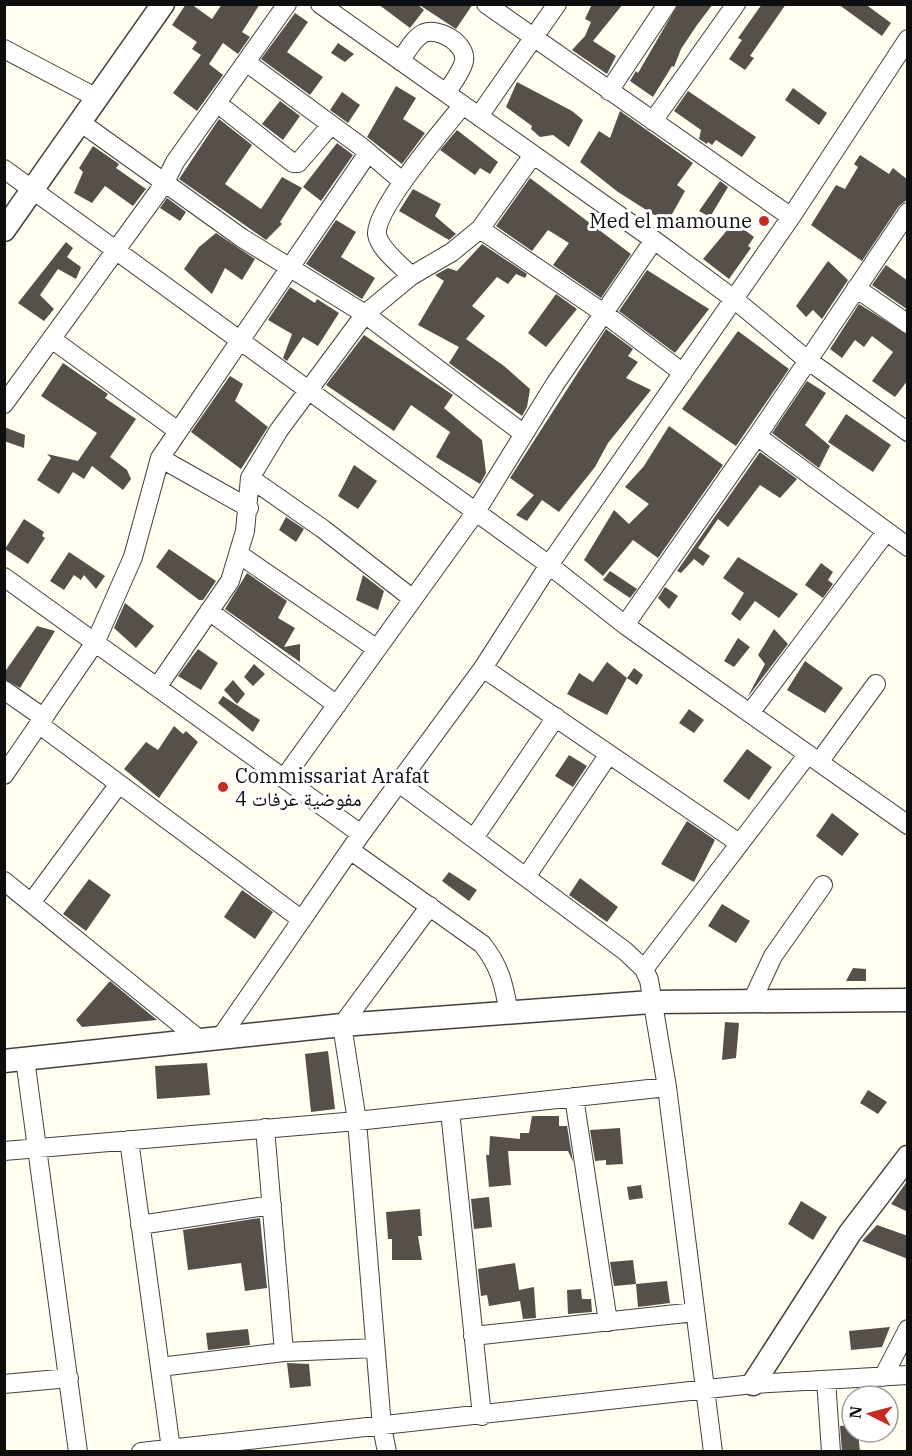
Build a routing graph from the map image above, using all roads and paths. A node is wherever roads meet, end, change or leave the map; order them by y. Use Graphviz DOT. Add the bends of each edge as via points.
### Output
graph roads {
  1 [pos="163,4"];
  2 [pos="287,4"];
  3 [pos="320,4"];
  4 [pos="486,4"];
  5 [pos="557,4"];
  6 [pos="667,4"];
  7 [pos="736,4"];
  8 [pos="533,39"];
  9 [pos="907,40"];
  10 [pos="4,50"];
  11 [pos="400,61"];
  12 [pos="246,62"];
  13 [pos="609,91"];
  14 [pos="447,93"];
  15 [pos="97,98"];
  16 [pos="218,103"];
  17 [pos="463,105"];
  18 [pos="479,116"];
  19 [pos="653,121"];
  20 [pos="80,122"];
  21 [pos="332,125"];
  22 [pos="368,153"];
  23 [pos="533,155"];
  24 [pos="4,169"];
  25 [pos="403,182"];
  26 [pos="164,184"];
  27 [pos="32,190"];
  28 [pos="908,212"];
  29 [pos="791,217"];
  30 [pos="480,229"];
  31 [pos="4,230"];
  32 [pos="654,240"];
  33 [pos="114,250"];
  34 [pos="288,269"];
  35 [pos="411,276"];
  36 [pos="856,288"];
  37 [pos="734,299"];
  38 [pos="365,314"];
  39 [pos="605,314"];
  40 [pos="908,324"];
  41 [pos="53,340"];
  42 [pos="238,341"];
  43 [pos="806,359"];
  44 [pos="682,373"];
  45 [pos="309,393"];
  46 [pos="4,404"];
  47 [pos="178,431"];
  48 [pos="908,432"];
  49 [pos="524,434"];
  50 [pos="757,436"];
  51 [pos="160,458"];
  52 [pos="250,478"];
  53 [pos="249,508"];
  54 [pos="475,513"];
  55 [pos="886,532"];
  56 [pos="908,546"];
  57 [pos="240,555"];
  58 [pos="549,565"];
  59 [pos="4,577"];
  60 [pos="414,598"];
  61 [pos="209,611"];
  62 [pos="625,625"];
  63 [pos="96,641"];
  64 [pos="377,649"];
  65 [pos="483,668"];
  66 [pos="876,684"];
  67 [pos="158,686"];
  68 [pos="4,690"];
  69 [pos="337,705"];
  70 [pos="750,713"];
  71 [pos="555,717"];
  72 [pos="42,721"];
  73 [pos="609,754"];
  74 [pos="813,758"];
  75 [pos="4,776"];
  76 [pos="284,778"];
  77 [pos="399,783"];
  78 [pos="119,784"];
  79 [pos="908,825"];
  80 [pos="362,834"];
  81 [pos="474,838"];
  82 [pos="739,843"];
  83 [pos="350,850"];
  84 [pos="526,877"];
  85 [pos="4,881"];
  86 [pos="823,885"];
  87 [pos="31,903"];
  88 [pos="429,906"];
  89 [pos="302,920"];
  90 [pos="644,969"];
  91 [pos="908,1000"];
  92 [pos="752,1001"];
  93 [pos="651,1002"];
  94 [pos="509,1012"];
  95 [pos="342,1025"];
  96 [pos="210,1039"];
  97 [pos="15,1060"];
  98 [pos="667,1087"];
  99 [pos="574,1097"];
  100 [pos="450,1111"];
  101 [pos="357,1121"];
  102 [pos="265,1128"];
  103 [pos="129,1140"];
  104 [pos="36,1149"];
  105 [pos="4,1150"];
  106 [pos="908,1157"];
  107 [pos="272,1205"];
  108 [pos="140,1226"];
  109 [pos="694,1312"];
  110 [pos="608,1322"];
  111 [pos="908,1329"];
  112 [pos="473,1336"];
  113 [pos="375,1348"];
  114 [pos="284,1352"];
  115 [pos="160,1367"];
  116 [pos="908,1375"];
  117 [pos="883,1377"];
  118 [pos="69,1378"];
  119 [pos="826,1380"];
  120 [pos="4,1384"];
  121 [pos="753,1384"];
  122 [pos="704,1392"];
  123 [pos="482,1416"];
  124 [pos="382,1427"];
  125 [pos="171,1449"];
  126 [pos="78,1452"];
  127 [pos="141,1452"];
  128 [pos="387,1452"];
  129 [pos="713,1452"];
  130 [pos="831,1452"];
  1 -- 15 [label="street"];
  2 -- 12 [label="street"];
  3 -- 11 [label="street"];
  4 -- 8 [label="street"];
  5 -- 8 [label="street"];
  6 -- 13 [label="street"];
  7 -- 19 [label="street"];
  8 -- 13 [label="street"];
  8 -- 18 [label="street"];
  9 -- 29 [label="street"];
  10 -- 15 [label="street"];
  11 -- 14 [label="street"];
  11 -- 14 [label="street" via="424,33 434,31 450,38 465,54 464,64"];
  12 -- 16 [label="street"];
  12 -- 21 [label="street"];
  13 -- 19 [label="street"];
  14 -- 17 [label="street"];
  15 -- 20 [label="street"];
  16 -- 21 [label="street" via="293,163 298,163"];
  16 -- 26 [label="street" via="175,162"];
  17 -- 18 [label="street"];
  17 -- 25 [label="street"];
  18 -- 23 [label="street"];
  19 -- 29 [label="street"];
  20 -- 26 [label="street"];
  20 -- 27 [label="street"];
  21 -- 22 [label="street"];
  22 -- 25 [label="street"];
  22 -- 34 [label="street"];
  23 -- 30 [label="street"];
  23 -- 32 [label="street"];
  24 -- 27 [label="street"];
  25 -- 35 [label="street" via="379,221 377,235"];
  26 -- 33 [label="street"];
  26 -- 34 [label="street"];
  27 -- 31 [label="street"];
  27 -- 33 [label="street"];
  28 -- 36 [label="street"];
  29 -- 37 [label="street"];
  30 -- 35 [label="street" via="453,252"];
  30 -- 39 [label="street"];
  32 -- 37 [label="street"];
  32 -- 39 [label="street"];
  33 -- 41 [label="street"];
  33 -- 42 [label="street"];
  34 -- 38 [label="street"];
  34 -- 42 [label="street"];
  35 -- 38 [label="street"];
  36 -- 40 [label="street"];
  36 -- 43 [label="street"];
  37 -- 43 [label="street"];
  37 -- 44 [label="street"];
  38 -- 45 [label="street"];
  38 -- 49 [label="street"];
  39 -- 44 [label="street"];
  39 -- 49 [label="street"];
  41 -- 46 [label="street"];
  41 -- 47 [label="street"];
  42 -- 45 [label="street"];
  42 -- 47 [label="street"];
  43 -- 48 [label="street"];
  43 -- 50 [label="street"];
  44 -- 58 [label="street"];
  45 -- 52 [label="street" via="269,444"];
  45 -- 54 [label="street"];
  47 -- 51 [label="street"];
  49 -- 54 [label="street"];
  50 -- 55 [label="street"];
  50 -- 62 [label="street"];
  51 -- 53 [label="street"];
  51 -- 63 [label="street" via="133,557"];
  52 -- 53 [label="street"];
  52 -- 60 [label="street"];
  53 -- 57 [label="street"];
  54 -- 58 [label="street"];
  54 -- 60 [label="street"];
  55 -- 56 [label="street"];
  55 -- 70 [label="street"];
  57 -- 61 [label="street" via="230,581"];
  57 -- 64 [label="street"];
  58 -- 62 [label="street"];
  58 -- 65 [label="street"];
  59 -- 63 [label="street"];
  60 -- 64 [label="street"];
  61 -- 67 [label="street"];
  61 -- 69 [label="street"];
  62 -- 70 [label="street"];
  63 -- 67 [label="street"];
  63 -- 72 [label="street"];
  64 -- 69 [label="street"];
  65 -- 71 [label="street"];
  65 -- 77 [label="street"];
  66 -- 74 [label="street"];
  67 -- 76 [label="street"];
  68 -- 72 [label="street"];
  69 -- 76 [label="street"];
  70 -- 74 [label="street"];
  71 -- 73 [label="street"];
  71 -- 81 [label="street"];
  72 -- 75 [label="street"];
  72 -- 78 [label="street"];
  73 -- 82 [label="street"];
  73 -- 84 [label="street"];
  74 -- 79 [label="street"];
  74 -- 82 [label="street"];
  76 -- 80 [label="street"];
  77 -- 80 [label="street"];
  77 -- 81 [label="street"];
  78 -- 87 [label="street"];
  78 -- 89 [label="street"];
  80 -- 83 [label="street"];
  81 -- 84 [label="street"];
  82 -- 90 [label="street"];
  83 -- 88 [label="street"];
  83 -- 89 [label="street"];
  84 -- 90 [label="street"];
  85 -- 87 [label="street"];
  86 -- 92 [label="street" via="773,957"];
  87 -- 96 [label="street"];
  88 -- 94 [label="street" via="482,944 496,961 503,975"];
  88 -- 95 [label="street"];
  89 -- 96 [label="street"];
  90 -- 93 [label="street"];
  91 -- 92 [label="street"];
  92 -- 93 [label="street"];
  93 -- 94 [label="street"];
  93 -- 98 [label="street"];
  94 -- 95 [label="street"];
  95 -- 96 [label="street"];
  95 -- 101 [label="street"];
  96 -- 97 [label="street"];
  97 -- 104 [label="street"];
  98 -- 99 [label="street"];
  98 -- 109 [label="street"];
  99 -- 100 [label="street"];
  99 -- 110 [label="street"];
  100 -- 101 [label="street"];
  100 -- 112 [label="street"];
  101 -- 102 [label="street"];
  101 -- 113 [label="street"];
  102 -- 103 [label="street"];
  102 -- 107 [label="street"];
  103 -- 104 [label="street"];
  103 -- 108 [label="street"];
  104 -- 105 [label="street"];
  104 -- 118 [label="street"];
  106 -- 121 [label="street" via="850,1233"];
  107 -- 108 [label="street"];
  107 -- 114 [label="street"];
  108 -- 115 [label="street"];
  109 -- 110 [label="street"];
  109 -- 122 [label="street"];
  110 -- 112 [label="street"];
  111 -- 117 [label="street"];
  112 -- 123 [label="street"];
  113 -- 114 [label="street"];
  113 -- 124 [label="street"];
  114 -- 115 [label="street"];
  115 -- 125 [label="street"];
  116 -- 117 [label="street"];
  117 -- 119 [label="street"];
  118 -- 120 [label="street"];
  118 -- 126 [label="street"];
  119 -- 121 [label="street"];
  119 -- 130 [label="street"];
  121 -- 122 [label="street"];
  122 -- 123 [label="street"];
  122 -- 129 [label="street"];
  123 -- 124 [label="street"];
  124 -- 125 [label="street"];
  124 -- 128 [label="street"];
  125 -- 127 [label="street"];
}
